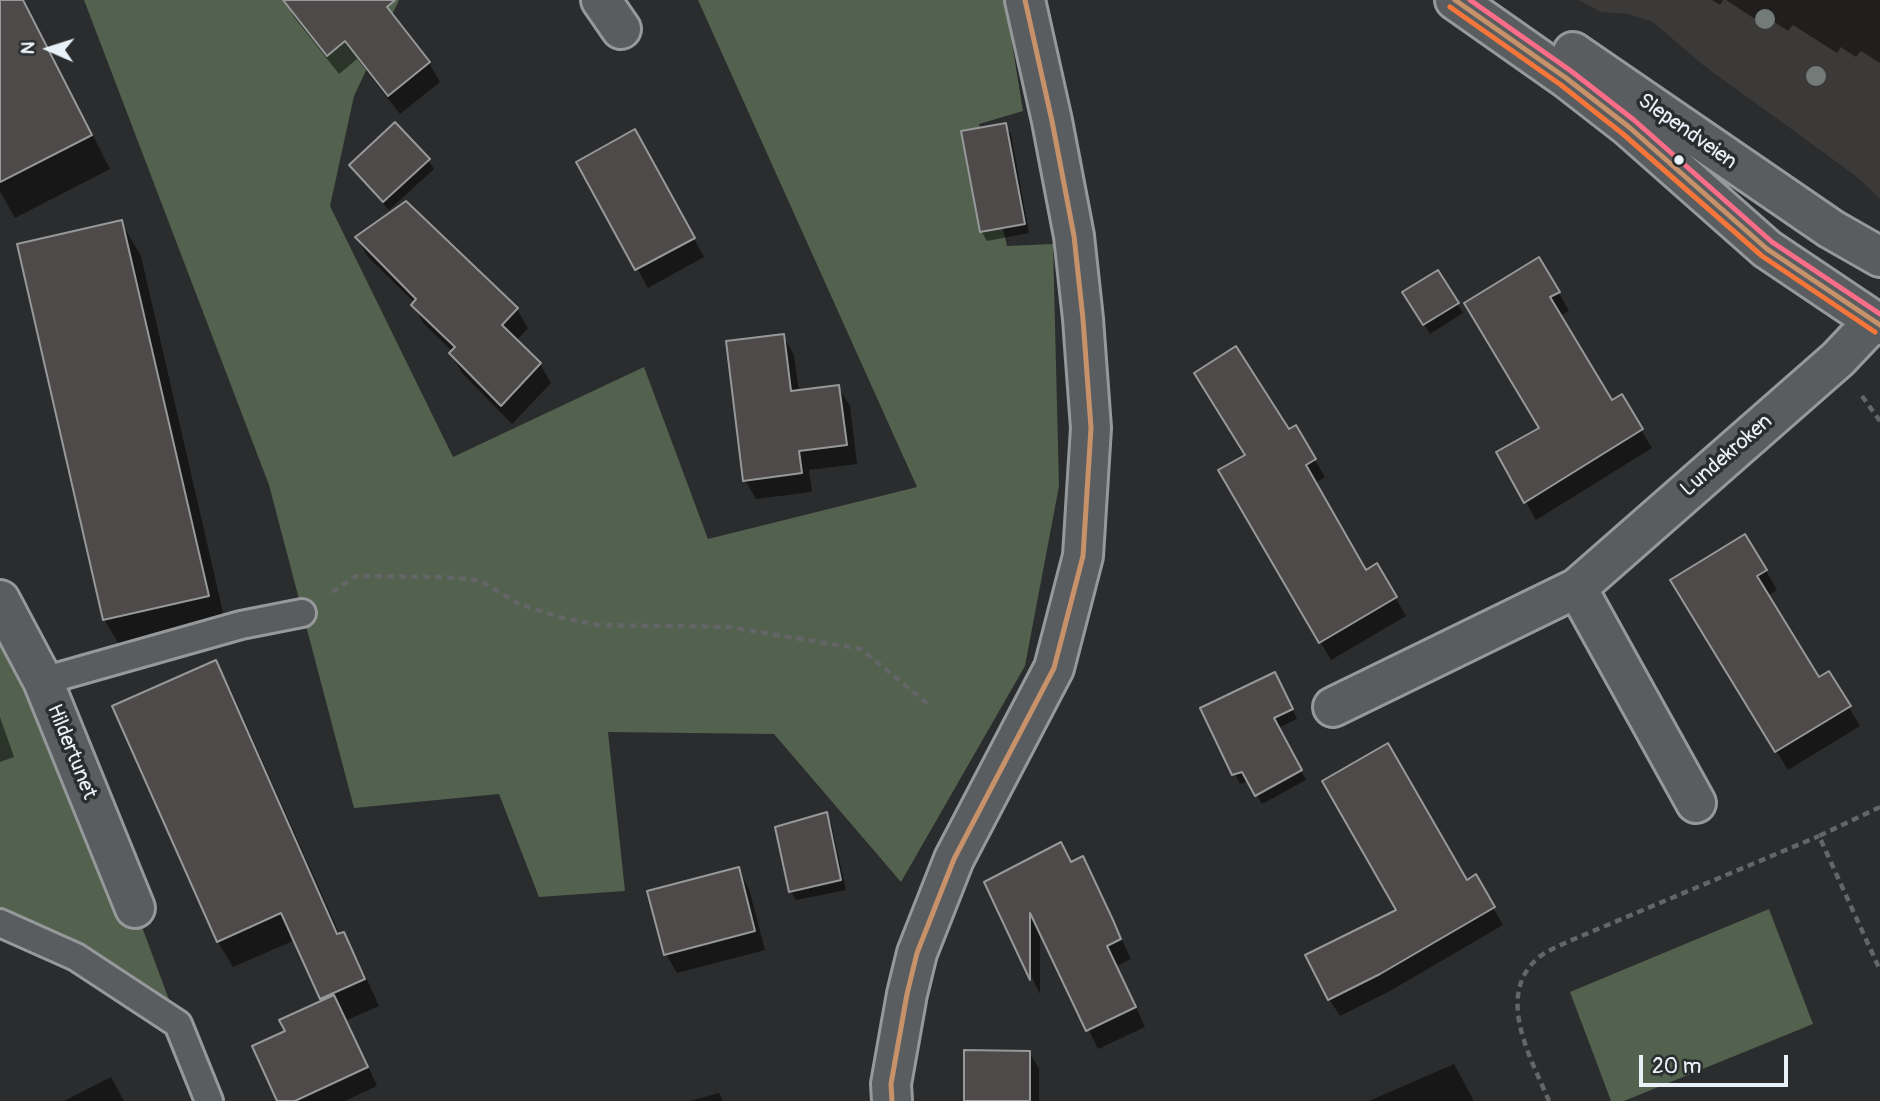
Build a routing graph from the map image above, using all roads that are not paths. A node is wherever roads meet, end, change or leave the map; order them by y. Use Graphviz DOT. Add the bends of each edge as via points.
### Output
graph roads {
  1 [pos="1025,0"];
  2 [pos="1455,0"];
  3 [pos="1499,0"];
  4 [pos="1880,257"];
  5 [pos="1877,323"];
  6 [pos="1577,588"];
  7 [pos="0,600"];
  8 [pos="302,613"];
  9 [pos="43,681"];
  10 [pos="1333,706"];
  11 [pos="1696,803"];
  12 [pos="135,908"];
  13 [pos="0,923"];
  14 [pos="209,1101"];
  15 [pos="892,1101"];
  1 -- 15 [label="street" via="1074,236 1083,320 1091,428 1083,556 1054,668 954,859 917,953 891,1084"];
  2 -- 5 [label="street, Slependveien" via="1629,127 1768,249"];
  3 -- 4 [label="street, Slependveien" via="1830,229"];
  5 -- 6 [label="street, Lundekroken"];
  6 -- 10 [label="street, Lundekroken"];
  6 -- 11 [label="street"];
  7 -- 9 [label="street, Hildertunet"];
  8 -- 9 [label="lane" via="241,625"];
  9 -- 12 [label="street, Hildertunet"];
  13 -- 14 [label="lane" via="76,957 177,1024"];
}
